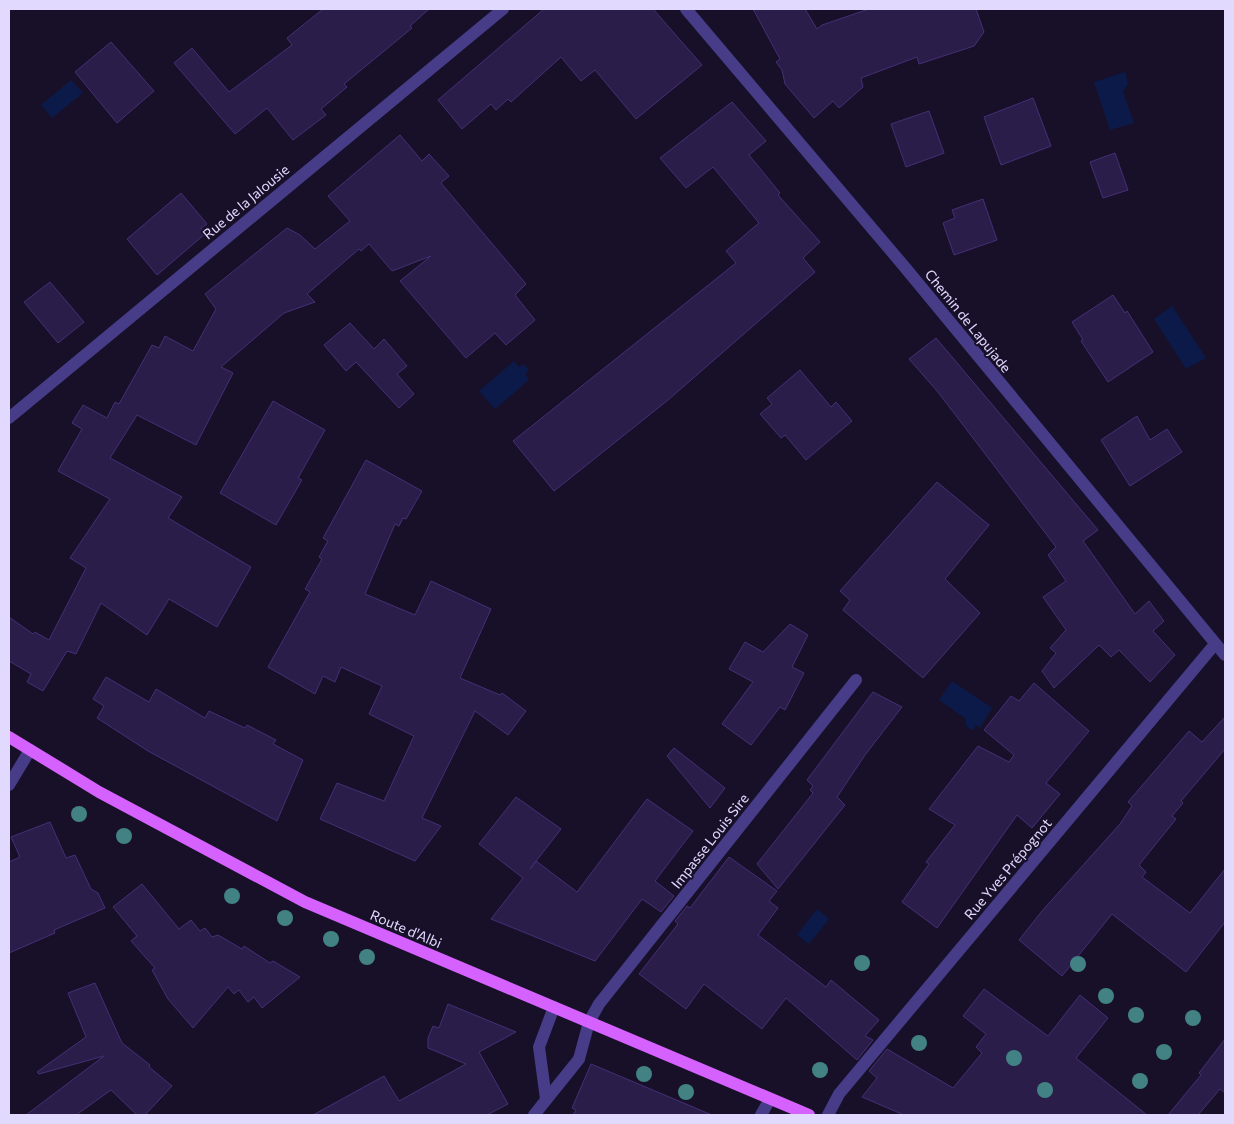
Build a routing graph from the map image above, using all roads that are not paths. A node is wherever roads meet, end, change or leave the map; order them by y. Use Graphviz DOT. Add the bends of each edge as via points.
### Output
graph roads {
  1 [pos="503,9"];
  2 [pos="686,9"];
  3 [pos="9,418"];
  4 [pos="1215,644"];
  5 [pos="1225,655"];
  6 [pos="856,680"];
  7 [pos="9,737"];
  8 [pos="30,750"];
  9 [pos="9,785"];
  10 [pos="554,1007"];
  11 [pos="588,1022"];
  12 [pos="546,1098"];
  13 [pos="770,1098"];
  14 [pos="534,1115"];
  15 [pos="761,1115"];
  16 [pos="808,1115"];
  17 [pos="828,1115"];
  1 -- 3 [label="street, Rue de la Jalousie"];
  2 -- 4 [label="street, Chemin de Lapujade" via="903,265"];
  4 -- 5 [label="street, Chemin de Lapujade"];
  4 -- 17 [label="street, Rue Yves Prépognot" via="846,1086"];
  6 -- 11 [label="street, Impasse Louis Sire"];
  7 -- 8 [label="main road, Route d'Albi"];
  8 -- 9 [label="street"];
  8 -- 10 [label="main road, Route d'Albi" via="180,837 305,902"];
  10 -- 11 [label="main road, Route d'Albi"];
  10 -- 12 [label="street" via="539,1047"];
  11 -- 12 [label="street, Impasse Louis Sire" via="579,1059"];
  11 -- 13 [label="main road, Route d'Albi"];
  12 -- 14 [label="street, Impasse Louis Sire"];
  13 -- 15 [label="street"];
  13 -- 16 [label="main road, Route d'Albi"];
}
